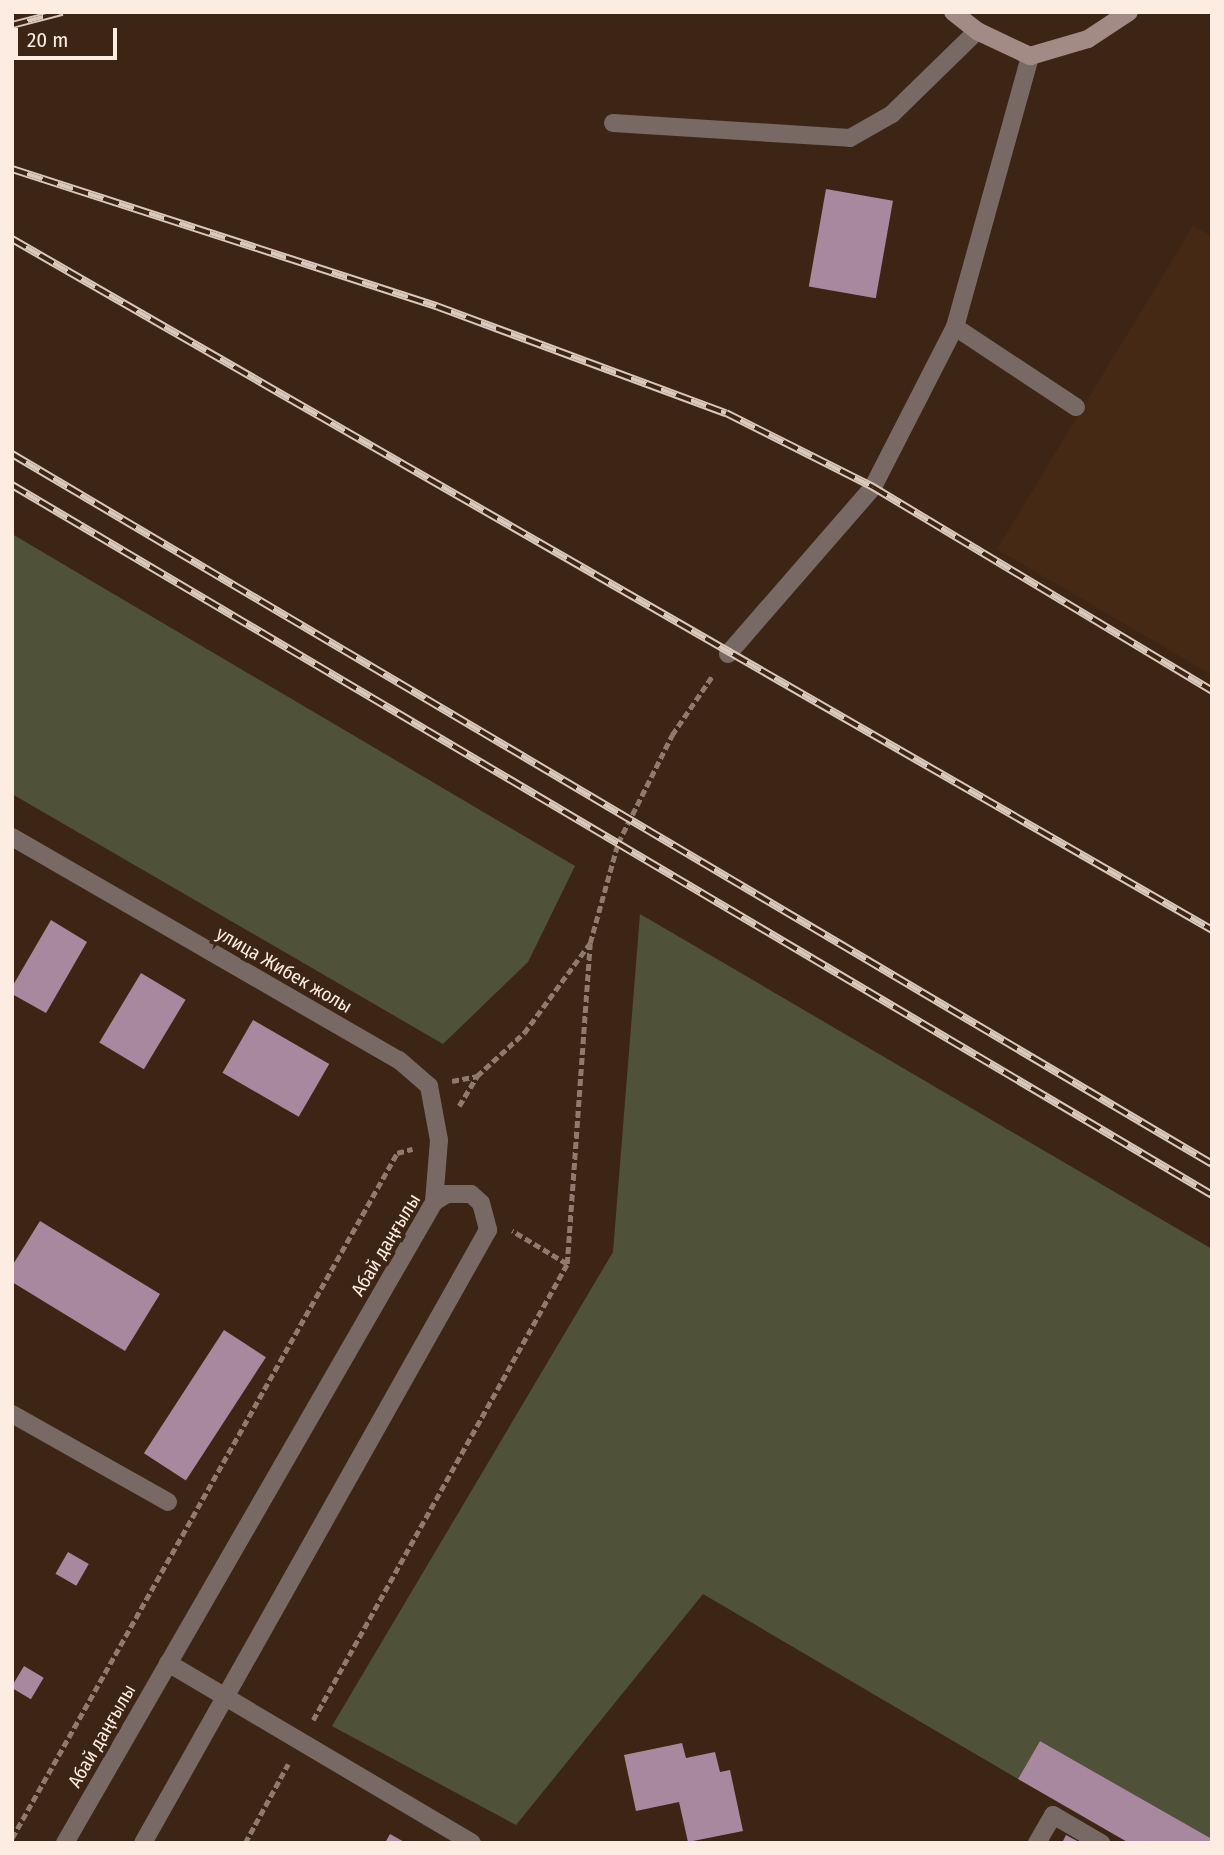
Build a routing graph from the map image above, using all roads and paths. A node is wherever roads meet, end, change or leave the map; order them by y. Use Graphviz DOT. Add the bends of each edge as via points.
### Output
graph roads {
  1 [pos="953,12"];
  2 [pos="1129,12"];
  3 [pos="977,31"];
  4 [pos="1030,56"];
  5 [pos="613,123"];
  6 [pos="955,327"];
  7 [pos="1076,407"];
  8 [pos="728,654"];
  9 [pos="12,837"];
  10 [pos="590,943"];
  11 [pos="429,1086"];
  12 [pos="439,1140"];
  13 [pos="434,1202"];
  14 [pos="488,1217"];
  15 [pos="567,1264"];
  16 [pos="12,1414"];
  17 [pos="168,1502"];
  18 [pos="168,1663"];
  19 [pos="229,1697"];
  20 [pos="301,1741"];
  21 [pos="12,1838"];
  22 [pos="65,1843"];
  23 [pos="143,1843"];
  24 [pos="244,1843"];
  25 [pos="472,1843"];
  26 [pos="1037,1843"];
  27 [pos="1101,1843"];
  1 -- 3 [label="main road"];
  2 -- 4 [label="main road" via="1088,39"];
  3 -- 4 [label="main road"];
  3 -- 5 [label="street" via="892,114 850,138"];
  4 -- 6 [label="street"];
  6 -- 7 [label="street"];
  6 -- 8 [label="street" via="873,487"];
  8 -- 10 [label="path" via="672,735 618,843"];
  9 -- 11 [label="street, улица Жибек жолы" via="399,1060"];
  10 -- 11 [label="path" via="524,1033 477,1076"];
  10 -- 15 [label="path"];
  11 -- 12 [label="street"];
  12 -- 13 [label="street"];
  12 -- 21 [label="path" via="397,1153"];
  13 -- 14 [label="street, Абай даңғылы" via="447,1194 471,1194"];
  13 -- 18 [label="street, Абай даңғылы"];
  14 -- 15 [label="path"];
  14 -- 19 [label="street" via="488,1230"];
  15 -- 20 [label="path"];
  16 -- 17 [label="street"];
  18 -- 19 [label="street"];
  18 -- 22 [label="street, Абай даңғылы"];
  19 -- 20 [label="street"];
  19 -- 23 [label="street"];
  20 -- 24 [label="path"];
  20 -- 25 [label="street"];
  26 -- 27 [label="street" via="1053,1815"];
}
